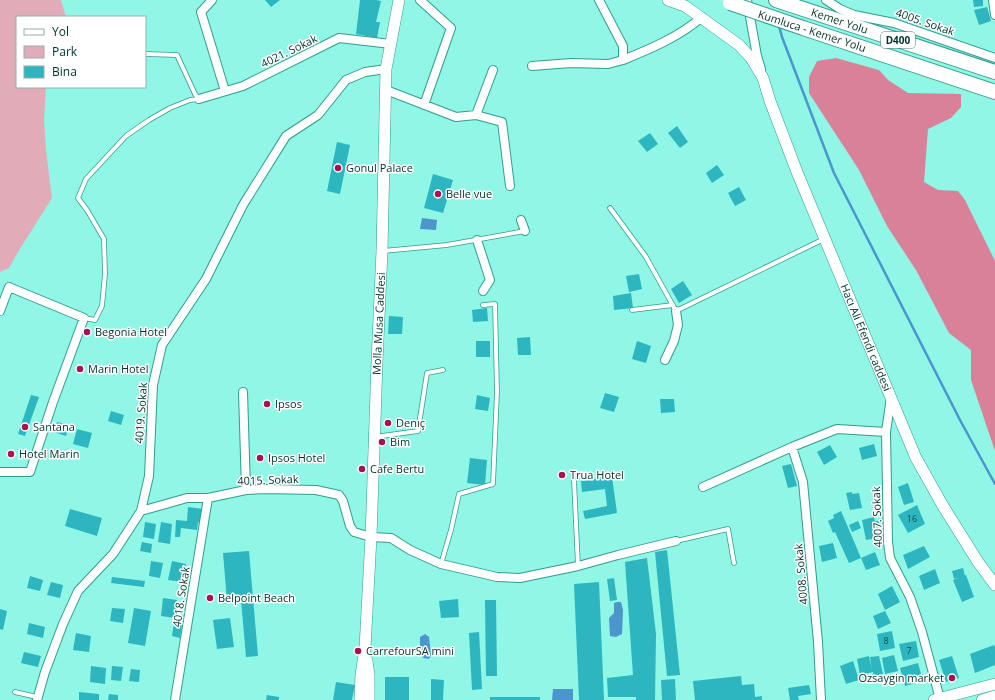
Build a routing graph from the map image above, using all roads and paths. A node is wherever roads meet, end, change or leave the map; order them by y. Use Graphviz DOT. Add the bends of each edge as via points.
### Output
graph roads {
  1 [pos="212,0"];
  2 [pos="399,0"];
  3 [pos="420,0"];
  4 [pos="599,0"];
  5 [pos="668,0"];
  6 [pos="747,0"];
  7 [pos="776,0"];
  8 [pos="826,0"];
  9 [pos="993,0"];
  10 [pos="726,2"];
  11 [pos="995,15"];
  12 [pos="702,17"];
  13 [pos="853,20"];
  14 [pos="391,44"];
  15 [pos="146,54"];
  16 [pos="995,58"];
  17 [pos="623,60"];
  18 [pos="532,66"];
  19 [pos="386,70"];
  20 [pos="493,70"];
  21 [pos="995,72"];
  22 [pos="763,78"];
  23 [pos="386,90"];
  24 [pos="225,91"];
  25 [pos="995,92"];
  26 [pos="199,99"];
  27 [pos="424,105"];
  28 [pos="476,115"];
  29 [pos="510,186"];
  30 [pos="610,208"];
  31 [pos="521,220"];
  32 [pos="525,231"];
  33 [pos="825,239"];
  34 [pos="477,240"];
  35 [pos="382,251"];
  36 [pos="483,291"];
  37 [pos="483,305"];
  38 [pos="674,308"];
  39 [pos="632,310"];
  40 [pos="0,311"];
  41 [pos="84,318"];
  42 [pos="665,360"];
  43 [pos="443,370"];
  44 [pos="243,392"];
  45 [pos="890,397"];
  46 [pos="886,432"];
  47 [pos="374,437"];
  48 [pos="792,447"];
  49 [pos="0,472"];
  50 [pos="574,480"];
  51 [pos="703,487"];
  52 [pos="246,490"];
  53 [pos="208,498"];
  54 [pos="141,510"];
  55 [pos="371,537"];
  56 [pos="676,542"];
  57 [pos="734,563"];
  58 [pos="442,564"];
  59 [pos="578,566"];
  60 [pos="995,585"];
  61 [pos="365,648"];
  62 [pos="995,684"];
  63 [pos="15,692"];
  64 [pos="995,696"];
  65 [pos="37,698"];
  66 [pos="937,699"];
  67 [pos="175,700"];
  68 [pos="360,700"];
  69 [pos="369,700"];
  70 [pos="822,700"];
  71 [pos="982,700"];
  1 -- 24 [label="street" via="201,12"];
  2 -- 14 [label="street, Molla Musa Caddesi"];
  3 -- 27 [label="street" via="451,28"];
  4 -- 17 [label="street" via="623,46"];
  5 -- 12 [label="street, Hacı Ali Efendi caddesi" via="685,6"];
  6 -- 22 [label="street"];
  7 -- 13 [label="highway, Kemer Yolu / D400" via="802,9"];
  8 -- 13 [label="street, 4005. Sokak"];
  9 -- 11 [label="street"];
  10 -- 25 [label="highway, Kumluca - Kemer Yolu / D400, bridge"];
  12 -- 17 [label="street" via="673,37"];
  12 -- 22 [label="street, Hacı Ali Efendi caddesi" via="752,58"];
  13 -- 16 [label="street, 4005. Sokak" via="894,22"];
  13 -- 21 [label="highway, Kemer Yolu / D400"];
  14 -- 19 [label="street, Molla Musa Caddesi"];
  14 -- 24 [label="street, 4021. Sokak" via="339,38 243,86"];
  15 -- 26 [label="lane" via="177,55"];
  17 -- 18 [label="street" via="608,64"];
  19 -- 23 [label="street, Molla Musa Caddesi"];
  19 -- 54 [label="street, 4019. Sokak" via="365,72 346,80 318,115 286,136 242,205 206,279 162,345 153,385 149,476"];
  20 -- 28 [label="street"];
  22 -- 33 [label="street, Hacı Ali Efendi caddesi" via="796,172"];
  23 -- 27 [label="street"];
  23 -- 35 [label="street, Molla Musa Caddesi"];
  24 -- 26 [label="street, 4021. Sokak"];
  26 -- 41 [label="lane" via="170,108 126,136 86,179 78,198 104,239 105,274 102,306 95,320"];
  27 -- 28 [label="street" via="456,117"];
  28 -- 29 [label="street" via="502,122"];
  30 -- 38 [label="lane" via="646,257"];
  31 -- 32 [label="street"];
  32 -- 34 [label="lane"];
  33 -- 38 [label="lane"];
  33 -- 45 [label="street, Hacı Ali Efendi caddesi"];
  34 -- 35 [label="lane"];
  34 -- 36 [label="street" via="490,280"];
  35 -- 47 [label="street, Molla Musa Caddesi"];
  37 -- 58 [label="lane" via="495,304 497,392 493,484 459,494"];
  38 -- 39 [label="lane"];
  38 -- 42 [label="street" via="678,325"];
  40 -- 41 [label="street" via="9,287"];
  41 -- 49 [label="street" via="30,472"];
  43 -- 47 [label="lane" via="427,374 418,431"];
  44 -- 52 [label="street"];
  45 -- 46 [label="street, 4007. Sokak"];
  45 -- 60 [label="street, Hacı Ali Efendi caddesi" via="916,458 942,506"];
  46 -- 48 [label="street" via="837,429"];
  46 -- 66 [label="street, 4007. Sokak" via="890,558 910,597 922,632"];
  47 -- 55 [label="street, Molla Musa Caddesi"];
  48 -- 51 [label="street"];
  48 -- 70 [label="street, 4008. Sokak" via="804,488"];
  50 -- 59 [label="lane"];
  52 -- 53 [label="street, 4015. Sokak"];
  52 -- 55 [label="street, 4015. Sokak" via="316,490 339,495 354,532"];
  53 -- 54 [label="street, 4015. Sokak" via="187,498"];
  53 -- 67 [label="street, 4018. Sokak"];
  54 -- 65 [label="street, 4019. Sokak" via="113,554 78,591"];
  55 -- 58 [label="street" via="391,538 410,550"];
  55 -- 61 [label="street, Molla Musa Caddesi"];
  56 -- 57 [label="lane" via="728,529"];
  56 -- 59 [label="street"];
  58 -- 59 [label="street" via="498,577 520,578"];
  61 -- 68 [label="street"];
  61 -- 69 [label="street"];
  62 -- 66 [label="street"];
  63 -- 65 [label="lane"];
  64 -- 71 [label="street"];
}
